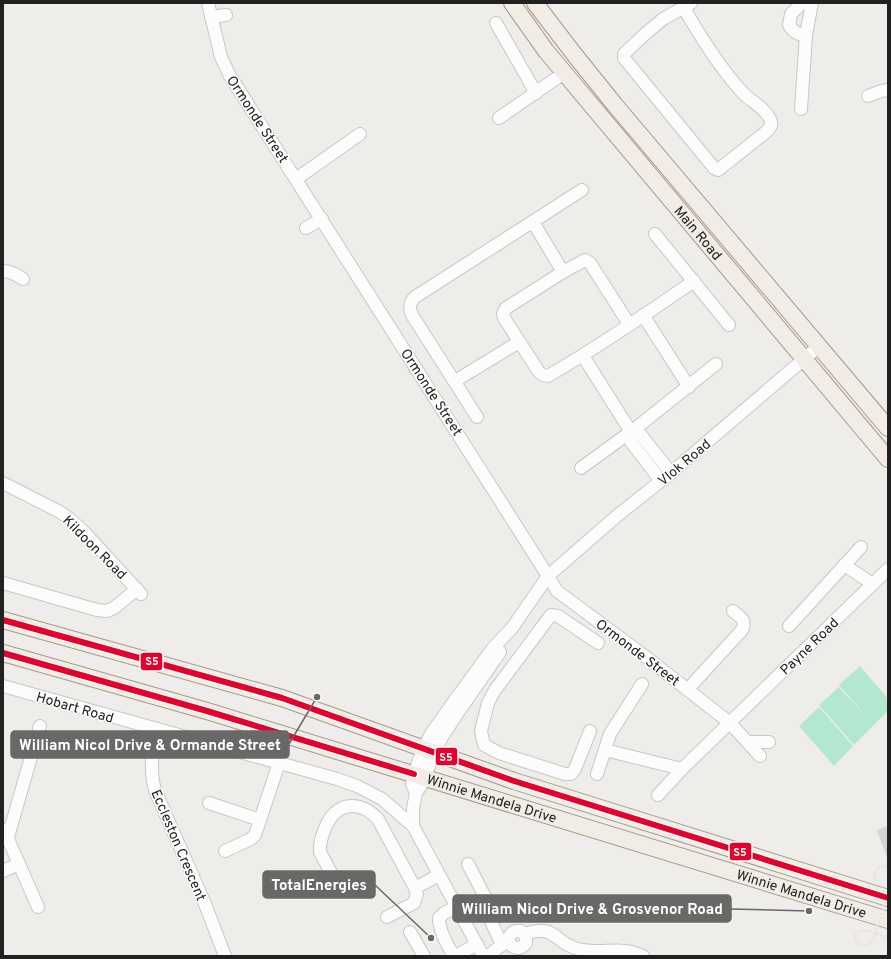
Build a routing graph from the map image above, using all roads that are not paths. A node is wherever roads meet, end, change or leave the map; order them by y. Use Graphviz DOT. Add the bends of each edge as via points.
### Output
graph roads {
  1 [pos="208,3"];
  2 [pos="512,3"];
  3 [pos="535,3"];
  4 [pos="802,3"];
  5 [pos="812,3"];
  6 [pos="687,5"];
  7 [pos="226,15"];
  8 [pos="211,16"];
  9 [pos="496,23"];
  10 [pos="806,35"];
  11 [pos="564,73"];
  12 [pos="888,90"];
  13 [pos="536,93"];
  14 [pos="868,96"];
  15 [pos="801,109"];
  16 [pos="499,118"];
  17 [pos="360,134"];
  18 [pos="296,179"];
  19 [pos="582,190"];
  20 [pos="322,219"];
  21 [pos="533,222"];
  22 [pos="306,228"];
  23 [pos="655,234"];
  24 [pos="3,271"];
  25 [pos="563,272"];
  26 [pos="23,279"];
  27 [pos="694,281"];
  28 [pos="643,315"];
  29 [pos="629,324"];
  30 [pos="730,325"];
  31 [pos="519,342"];
  32 [pos="818,346"];
  33 [pos="583,356"];
  34 [pos="804,359"];
  35 [pos="716,364"];
  36 [pos="455,382"];
  37 [pos="689,387"];
  38 [pos="477,417"];
  39 [pos="888,428"];
  40 [pos="631,432"];
  41 [pos="888,459"];
  42 [pos="580,468"];
  43 [pos="671,473"];
  44 [pos="661,481"];
  45 [pos="3,483"];
  46 [pos="861,547"];
  47 [pos="844,565"];
  48 [pos="888,569"];
  49 [pos="548,576"];
  50 [pos="3,583"];
  51 [pos="873,584"];
  52 [pos="733,610"];
  53 [pos="3,620"];
  54 [pos="789,626"];
  55 [pos="598,643"];
  56 [pos="3,653"];
  57 [pos="477,678"];
  58 [pos="642,684"];
  59 [pos="3,686"];
  60 [pos="688,689"];
  61 [pos="468,690"];
  62 [pos="495,690"];
  63 [pos="488,703"];
  64 [pos="730,722"];
  65 [pos="40,726"];
  66 [pos="156,730"];
  67 [pos="590,731"];
  68 [pos="748,742"];
  69 [pos="769,742"];
  70 [pos="605,750"];
  71 [pos="428,751"];
  72 [pos="760,756"];
  73 [pos="278,763"];
  74 [pos="682,769"];
  75 [pos="597,774"];
  76 [pos="419,776"];
  77 [pos="658,795"];
  78 [pos="209,803"];
  79 [pos="260,820"];
  80 [pos="413,826"];
  81 [pos="6,832"];
  82 [pos="225,851"];
  83 [pos="19,864"];
  84 [pos="468,864"];
  85 [pos="3,871"];
  86 [pos="439,875"];
  87 [pos="338,886"];
  88 [pos="415,888"];
  89 [pos="888,898"];
  90 [pos="38,907"];
  91 [pos="457,907"];
  92 [pos="387,917"];
  93 [pos="888,920"];
  94 [pos="410,932"];
  95 [pos="525,934"];
  96 [pos="505,943"];
  97 [pos="477,944"];
  98 [pos="523,952"];
  99 [pos="225,956"];
  100 [pos="424,956"];
  101 [pos="455,956"];
  102 [pos="483,956"];
  103 [pos="488,956"];
  104 [pos="643,956"];
  1 -- 8 [label="street, Ormonde Street"];
  2 -- 11 [label="main road, Main Road"];
  3 -- 32 [label="main road, Main Road" via="615,105"];
  4 -- 10 [label="street" via="790,14 789,25 798,34"];
  5 -- 10 [label="street"];
  6 -- 6 [label="street" via="703,39 733,81 768,116 772,124 766,132 718,170 624,58 624,54 653,26"];
  7 -- 8 [label="street"];
  8 -- 18 [label="street, Ormonde Street" via="224,66"];
  9 -- 13 [label="street"];
  10 -- 15 [label="street"];
  11 -- 13 [label="street"];
  11 -- 34 [label="main road, Main Road"];
  12 -- 14 [label="street"];
  13 -- 16 [label="street"];
  17 -- 18 [label="street"];
  18 -- 20 [label="street, Ormonde Street"];
  19 -- 21 [label="street"];
  20 -- 22 [label="street"];
  20 -- 49 [label="street, Ormonde Street"];
  21 -- 25 [label="street"];
  21 -- 36 [label="street" via="412,300 412,315"];
  23 -- 27 [label="street"];
  24 -- 26 [label="street" via="11,272"];
  25 -- 29 [label="street" via="582,261 590,263"];
  25 -- 31 [label="street" via="505,310 504,318"];
  27 -- 28 [label="street"];
  27 -- 30 [label="street"];
  28 -- 29 [label="street"];
  28 -- 37 [label="street"];
  29 -- 33 [label="street"];
  31 -- 33 [label="street" via="539,372 545,376"];
  31 -- 36 [label="street"];
  32 -- 34 [label="street, Vlok Road"];
  32 -- 39 [label="main road, Main Road"];
  33 -- 40 [label="street"];
  34 -- 41 [label="main road, Main Road"];
  34 -- 43 [label="street, Vlok Road"];
  35 -- 37 [label="street"];
  36 -- 38 [label="street"];
  37 -- 40 [label="street"];
  40 -- 42 [label="street"];
  40 -- 43 [label="street" via="641,435"];
  40 -- 44 [label="street" via="631,442"];
  43 -- 44 [label="street, Vlok Road"];
  44 -- 49 [label="street, Vlok Road"];
  45 -- 50 [label="street, Kildoon Road" via="70,519 139,591 106,612"];
  46 -- 47 [label="street"];
  47 -- 51 [label="street"];
  47 -- 54 [label="street"];
  48 -- 51 [label="street, Payne Road"];
  49 -- 57 [label="street, Vlok Road" via="512,628 502,650"];
  49 -- 60 [label="street, Ormonde Street" via="558,592"];
  51 -- 64 [label="street, Payne Road"];
  52 -- 60 [label="street" via="744,620 745,625"];
  53 -- 71 [label="main road, Winnie Mandela Drive" via="282,698"];
  55 -- 62 [label="street" via="558,616 551,615"];
  56 -- 76 [label="main road, Winnie Mandela Drive" via="207,710"];
  57 -- 61 [label="street"];
  57 -- 62 [label="street"];
  58 -- 70 [label="street" via="610,734"];
  59 -- 66 [label="street, Hobart Road"];
  60 -- 64 [label="street, Ormonde Street"];
  61 -- 63 [label="street"];
  61 -- 71 [label="street" via="438,724"];
  62 -- 63 [label="street"];
  63 -- 67 [label="street" via="481,731 484,745 500,753 565,774 571,774 575,769"];
  64 -- 68 [label="street, Ormonde Street"];
  64 -- 74 [label="street, Payne Road"];
  65 -- 81 [label="street"];
  66 -- 73 [label="street, Hobart Road"];
  66 -- 99 [label="street, Eccleston Crescent" via="151,771 155,790"];
  68 -- 69 [label="street"];
  68 -- 72 [label="street, Ormonde Street"];
  70 -- 74 [label="street"];
  70 -- 75 [label="street"];
  71 -- 76 [label="street"];
  71 -- 89 [label="main road, Winnie Mandela Drive" via="570,799"];
  73 -- 79 [label="street"];
  73 -- 80 [label="street, Hobart Road" via="363,788 382,798"];
  74 -- 77 [label="street, Payne Road"];
  76 -- 80 [label="street, Hobart Road" via="412,784 416,793"];
  76 -- 93 [label="main road, Winnie Mandela Drive"];
  78 -- 79 [label="street"];
  79 -- 82 [label="street" via="253,838"];
  80 -- 86 [label="street, Hobart Road"];
  81 -- 83 [label="street"];
  83 -- 85 [label="street"];
  83 -- 90 [label="street"];
  84 -- 96 [label="street" via="486,899 488,914"];
  86 -- 88 [label="street"];
  86 -- 91 [label="street, Hobart Road"];
  87 -- 88 [label="street" via="319,846 327,824 338,809 353,806 361,807 378,819"];
  88 -- 92 [label="street" via="417,894 414,903"];
  91 -- 97 [label="street, Hobart Road"];
  91 -- 101 [label="street" via="439,918 444,937"];
  94 -- 100 [label="street"];
  95 -- 96 [label="street" via="516,930"];
  95 -- 98 [label="street"];
  95 -- 104 [label="street" via="545,930 574,948 592,951 625,950"];
  96 -- 98 [label="street"];
  96 -- 103 [label="street"];
  97 -- 101 [label="street"];
  97 -- 102 [label="street, Hobart Road"];
}
